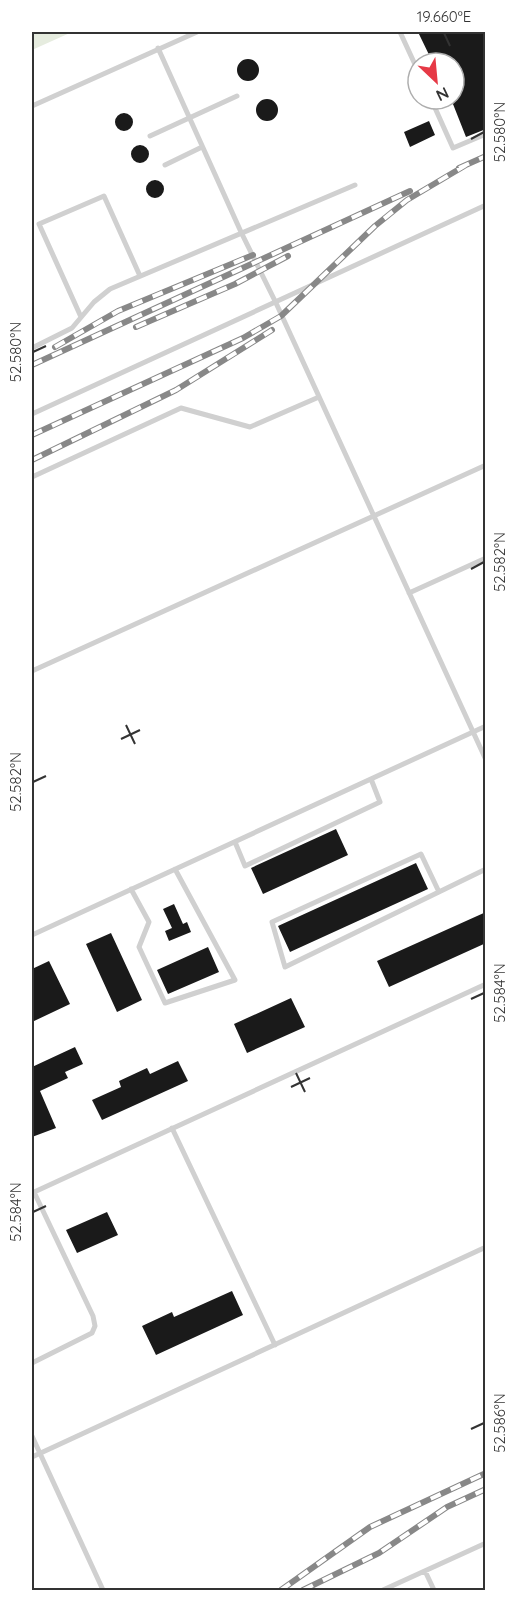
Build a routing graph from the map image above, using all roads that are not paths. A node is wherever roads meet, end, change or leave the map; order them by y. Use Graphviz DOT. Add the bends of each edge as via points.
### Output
graph roads {
  1 [pos="196,32"];
  2 [pos="400,32"];
  3 [pos="158,48"];
  4 [pos="409,51"];
  5 [pos="237,96"];
  6 [pos="32,106"];
  7 [pos="436,111"];
  8 [pos="189,117"];
  9 [pos="486,134"];
  10 [pos="150,136"];
  11 [pos="202,147"];
  12 [pos="165,165"];
  13 [pos="355,185"];
  14 [pos="486,205"];
  15 [pos="241,232"];
  16 [pos="140,276"];
  17 [pos="276,303"];
  18 [pos="81,317"];
  19 [pos="32,348"];
  20 [pos="319,397"];
  21 [pos="32,414"];
  22 [pos="486,465"];
  23 [pos="32,477"];
  24 [pos="373,516"];
  25 [pos="486,558"];
  26 [pos="409,593"];
  27 [pos="32,671"];
  28 [pos="486,726"];
  29 [pos="472,732"];
  30 [pos="486,760"];
  31 [pos="371,779"];
  32 [pos="235,842"];
  33 [pos="176,869"];
  34 [pos="486,869"];
  35 [pos="131,889"];
  36 [pos="439,892"];
  37 [pos="32,935"];
  38 [pos="486,984"];
  39 [pos="172,1128"];
  40 [pos="33,1193"];
  41 [pos="486,1247"];
  42 [pos="275,1345"];
  43 [pos="32,1363"];
  44 [pos="32,1436"];
  45 [pos="39,1454"];
  46 [pos="32,1457"];
  47 [pos="486,1543"];
  48 [pos="424,1571"];
  49 [pos="103,1590"];
  50 [pos="382,1590"];
  51 [pos="434,1590"];
  1 -- 3 [label="lane"];
  2 -- 4 [label="lane"];
  3 -- 6 [label="lane"];
  3 -- 8 [label="lane"];
  5 -- 8 [label="lane"];
  7 -- 9 [label="lane" via="453,148"];
  8 -- 10 [label="lane"];
  8 -- 11 [label="lane"];
  11 -- 12 [label="lane"];
  11 -- 15 [label="lane"];
  13 -- 15 [label="lane"];
  14 -- 17 [label="lane"];
  15 -- 16 [label="lane"];
  15 -- 17 [label="lane"];
  16 -- 18 [label="lane" via="110,289"];
  16 -- 18 [label="lane" via="104,196 39,224"];
  17 -- 20 [label="lane"];
  17 -- 21 [label="lane"];
  18 -- 19 [label="lane" via="72,328"];
  20 -- 23 [label="lane" via="250,428 181,408"];
  20 -- 24 [label="lane"];
  22 -- 24 [label="lane"];
  24 -- 26 [label="lane"];
  24 -- 27 [label="lane"];
  25 -- 26 [label="lane"];
  26 -- 29 [label="lane"];
  28 -- 29 [label="lane"];
  29 -- 30 [label="lane"];
  29 -- 31 [label="lane"];
  31 -- 32 [label="lane"];
  31 -- 32 [label="lane" via="380,802 245,866"];
  32 -- 33 [label="lane"];
  33 -- 35 [label="lane"];
  33 -- 35 [label="lane" via="235,980 165,1003 140,947 149,922"];
  34 -- 36 [label="lane"];
  35 -- 37 [label="lane"];
  36 -- 36 [label="lane" via="398,912 285,967 272,922 421,854"];
  38 -- 39 [label="lane"];
  39 -- 40 [label="lane"];
  39 -- 42 [label="lane"];
  40 -- 43 [label="lane" via="95,1326 92,1333"];
  41 -- 42 [label="lane"];
  42 -- 45 [label="lane"];
  44 -- 45 [label="lane"];
  45 -- 46 [label="lane"];
  45 -- 49 [label="lane"];
  47 -- 48 [label="lane"];
  48 -- 50 [label="lane"];
  48 -- 51 [label="lane"];
}
